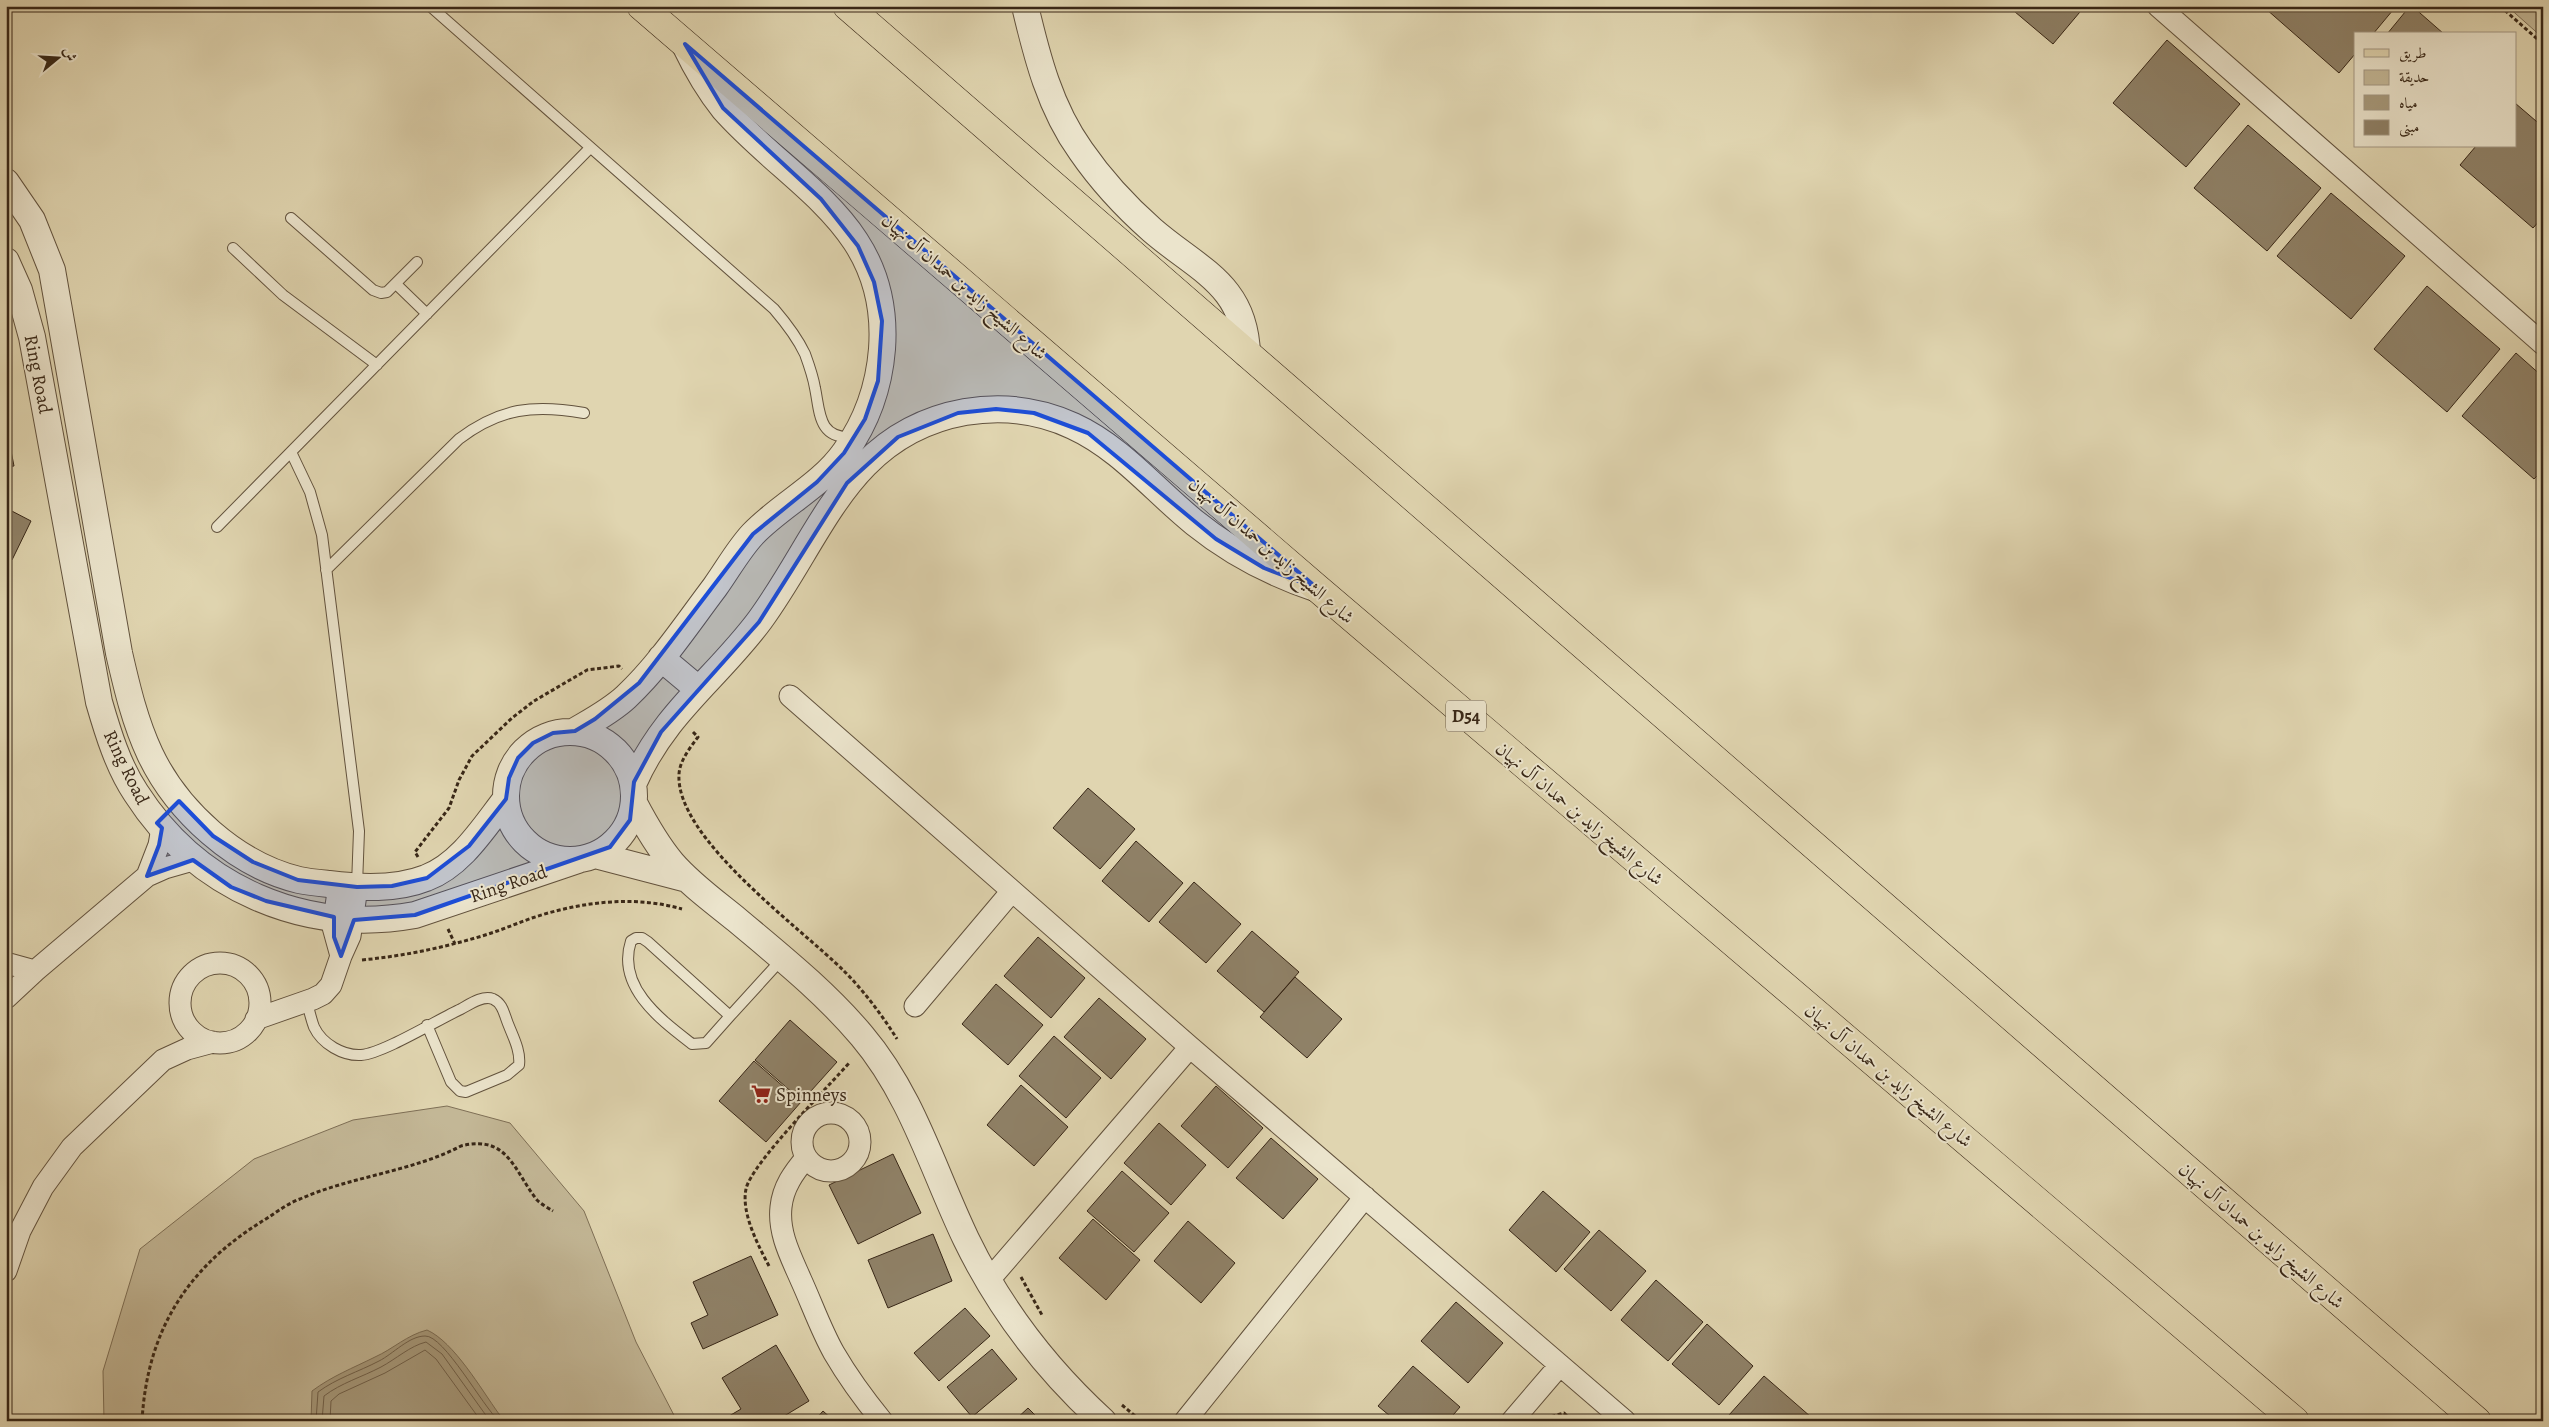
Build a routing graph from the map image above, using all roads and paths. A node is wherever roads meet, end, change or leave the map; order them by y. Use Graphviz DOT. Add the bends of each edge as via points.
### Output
graph roads {
  1 [pos="430,6"];
  2 [pos="641,6"];
  3 [pos="847,6"];
  4 [pos="1025,6"];
  5 [pos="2158,6"];
  6 [pos="2500,6"];
  7 [pos="685,44"];
  8 [pos="2543,44"];
  9 [pos="590,148"];
  10 [pos="6,182"];
  11 [pos="291,218"];
  12 [pos="233,248"];
  13 [pos="6,261"];
  14 [pos="417,262"];
  15 [pos="396,284"];
  16 [pos="427,314"];
  17 [pos="2543,344"];
  18 [pos="1248,354"];
  19 [pos="377,365"];
  20 [pos="584,413"];
  21 [pos="855,436"];
  22 [pos="291,452"];
  23 [pos="217,527"];
  24 [pos="326,570"];
  25 [pos="1317,588"];
  26 [pos="661,658"];
  27 [pos="640,683"];
  28 [pos="698,689"];
  29 [pos="790,696"];
  30 [pos="675,715"];
  31 [pos="574,731"];
  32 [pos="634,793"];
  33 [pos="506,800"];
  34 [pos="179,801"];
  35 [pos="159,826"];
  36 [pos="586,857"];
  37 [pos="193,860"];
  38 [pos="147,876"];
  39 [pos="427,878"];
  40 [pos="687,879"];
  41 [pos="743,882"];
  42 [pos="348,886"];
  43 [pos="1012,891"];
  44 [pos="688,913"];
  45 [pos="344,918"];
  46 [pos="341,956"];
  47 [pos="782,958"];
  48 [pos="6,963"];
  49 [pos="35,971"];
  50 [pos="259,994"];
  51 [pos="6,998"];
  52 [pos="304,1003"];
  53 [pos="915,1006"];
  54 [pos="181,1012"];
  55 [pos="730,1016"];
  56 [pos="256,1019"];
  57 [pos="427,1026"];
  58 [pos="213,1042"];
  59 [pos="1190,1046"];
  60 [pos="845,1055"];
  61 [pos="162,1060"];
  62 [pos="856,1068"];
  63 [pos="806,1158"];
  64 [pos="1365,1197"];
  65 [pos="553,1211"];
  66 [pos="6,1271"];
  67 [pos="989,1280"];
  68 [pos="1560,1365"];
  69 [pos="142,1421"];
  70 [pos="882,1421"];
  71 [pos="1103,1421"];
  72 [pos="1185,1421"];
  73 [pos="1512,1421"];
  74 [pos="1547,1421"];
  75 [pos="1572,1421"];
  76 [pos="1625,1421"];
  77 [pos="2295,1421"];
  78 [pos="2477,1421"];
  1 -- 9 [label="lane"];
  2 -- 7 [label="main road, شارع الشيخ زايد بن حمدان آل نهيان / D54"];
  3 -- 18 [label="main road, شارع الشيخ زايد بن حمدان آل نهيان"];
  4 -- 18 [label="street" via="1041,70 1065,125 1081,151 1124,202 1153,230 1218,282 1232,299 1243,318"];
  5 -- 17 [label="street"];
  6 -- 8 [label="path"];
  7 -- 21 [label="street" via="708,88 723,108 835,213 848,229 867,264 879,302 882,352 872,400"];
  7 -- 25 [label="main road, شارع الشيخ زايد بن حمدان آل نهيان / D54"];
  9 -- 16 [label="lane"];
  9 -- 21 [label="lane" via="774,309 805,354 821,421 836,435"];
  10 -- 34 [label="street, Ring Road" via="32,220 52,270 130,704 150,755"];
  11 -- 15 [label="lane" via="373,290 387,292"];
  12 -- 19 [label="lane" via="283,295"];
  13 -- 35 [label="street, Ring Road" via="19,290 32,337 99,702 113,749 135,792"];
  14 -- 15 [label="lane"];
  15 -- 16 [label="lane"];
  16 -- 19 [label="lane"];
  18 -- 78 [label="main road, شارع الشيخ زايد بن حمدان آل نهيان"];
  19 -- 22 [label="lane"];
  20 -- 24 [label="lane" via="531,408 500,415 472,429"];
  21 -- 26 [label="street" via="832,468 779,510 749,539"];
  22 -- 23 [label="lane"];
  22 -- 24 [label="lane" via="316,513"];
  24 -- 42 [label="lane" via="360,840"];
  25 -- 28 [label="street" via="1264,568 1216,539 1119,455 1088,433 1034,413 978,410 918,426 879,450 862,466 834,502 759,622"];
  25 -- 77 [label="main road, شارع الشيخ زايد بن حمدان آل نهيان / D54"];
  26 -- 27 [label="street"];
  26 -- 28 [label="street"];
  27 -- 31 [label="street" via="611,708"];
  27 -- 39 [label="path" via="619,666 587,670 512,718 472,756 459,780 450,808 416,852"];
  28 -- 30 [label="street"];
  29 -- 43 [label="street"];
  30 -- 32 [label="street" via="651,748"];
  30 -- 41 [label="path" via="698,737 686,753 679,773 685,806"];
  31 -- 32 [label="street" via="595,736 613,747 626,762"];
  31 -- 33 [label="street" via="546,736 533,743 518,758 509,778"];
  32 -- 36 [label="street" via="630,820 622,835 610,847"];
  32 -- 40 [label="street" via="657,844"];
  33 -- 36 [label="street" via="510,817 529,845 552,857"];
  33 -- 39 [label="street, Ring Road" via="469,846"];
  34 -- 35 [label="street"];
  34 -- 42 [label="street, Ring Road" via="213,836 253,862 298,880"];
  35 -- 37 [label="street, Ring Road"];
  35 -- 38 [label="street" via="159,845"];
  36 -- 40 [label="street"];
  36 -- 45 [label="street, Ring Road" via="415,914 390,919"];
  37 -- 38 [label="street"];
  37 -- 45 [label="street, Ring Road" via="231,887 258,898 303,913"];
  38 -- 49 [label="street"];
  39 -- 42 [label="street, Ring Road" via="392,886"];
  40 -- 47 [label="street"];
  42 -- 45 [label="street"];
  43 -- 53 [label="street"];
  43 -- 59 [label="street"];
  44 -- 46 [label="path" via="682,908 639,901 595,904 557,911 462,942 398,956 360,960"];
  45 -- 46 [label="street" via="334,937"];
  46 -- 52 [label="street" via="331,985 323,994"];
  47 -- 55 [label="lane"];
  47 -- 67 [label="street" via="832,1003 863,1037 890,1075 913,1115 967,1240"];
  48 -- 49 [label="street"];
  49 -- 51 [label="street"];
  50 -- 52 [label="street"];
  50 -- 54 [label="street" via="255,983 239,968 228,963 205,965 195,971 182,989"];
  50 -- 56 [label="street" via="260,1007"];
  52 -- 56 [label="street"];
  52 -- 57 [label="lane" via="323,1038 332,1047 351,1054 371,1053"];
  54 -- 58 [label="street" via="190,1028 204,1040"];
  54 -- 61 [label="street" via="174,1037"];
  55 -- 55 [label="lane" via="642,938 631,942 628,961 634,987 646,1003 692,1044 706,1043"];
  56 -- 58 [label="street" via="238,1038"];
  57 -- 57 [label="lane" via="484,998 493,999 504,1014 520,1057 519,1065 507,1075 466,1092 460,1091 451,1082"];
  58 -- 61 [label="street" via="187,1048"];
  59 -- 64 [label="street"];
  59 -- 67 [label="street"];
  60 -- 62 [label="path"];
  61 -- 66 [label="street" via="72,1147 43,1187 20,1231"];
  63 -- 70 [label="street" via="785,1189 781,1227 787,1248 833,1351"];
  64 -- 68 [label="street"];
  64 -- 72 [label="street"];
  65 -- 69 [label="path" via="538,1201 511,1159 502,1151 482,1143 462,1146 299,1199 236,1238 211,1259 184,1290 160,1334 151,1359"];
  67 -- 71 [label="street" via="1050,1366"];
  68 -- 73 [label="street"];
  68 -- 76 [label="street"];
  74 -- 75 [label="path" via="1564,1413"];
}
